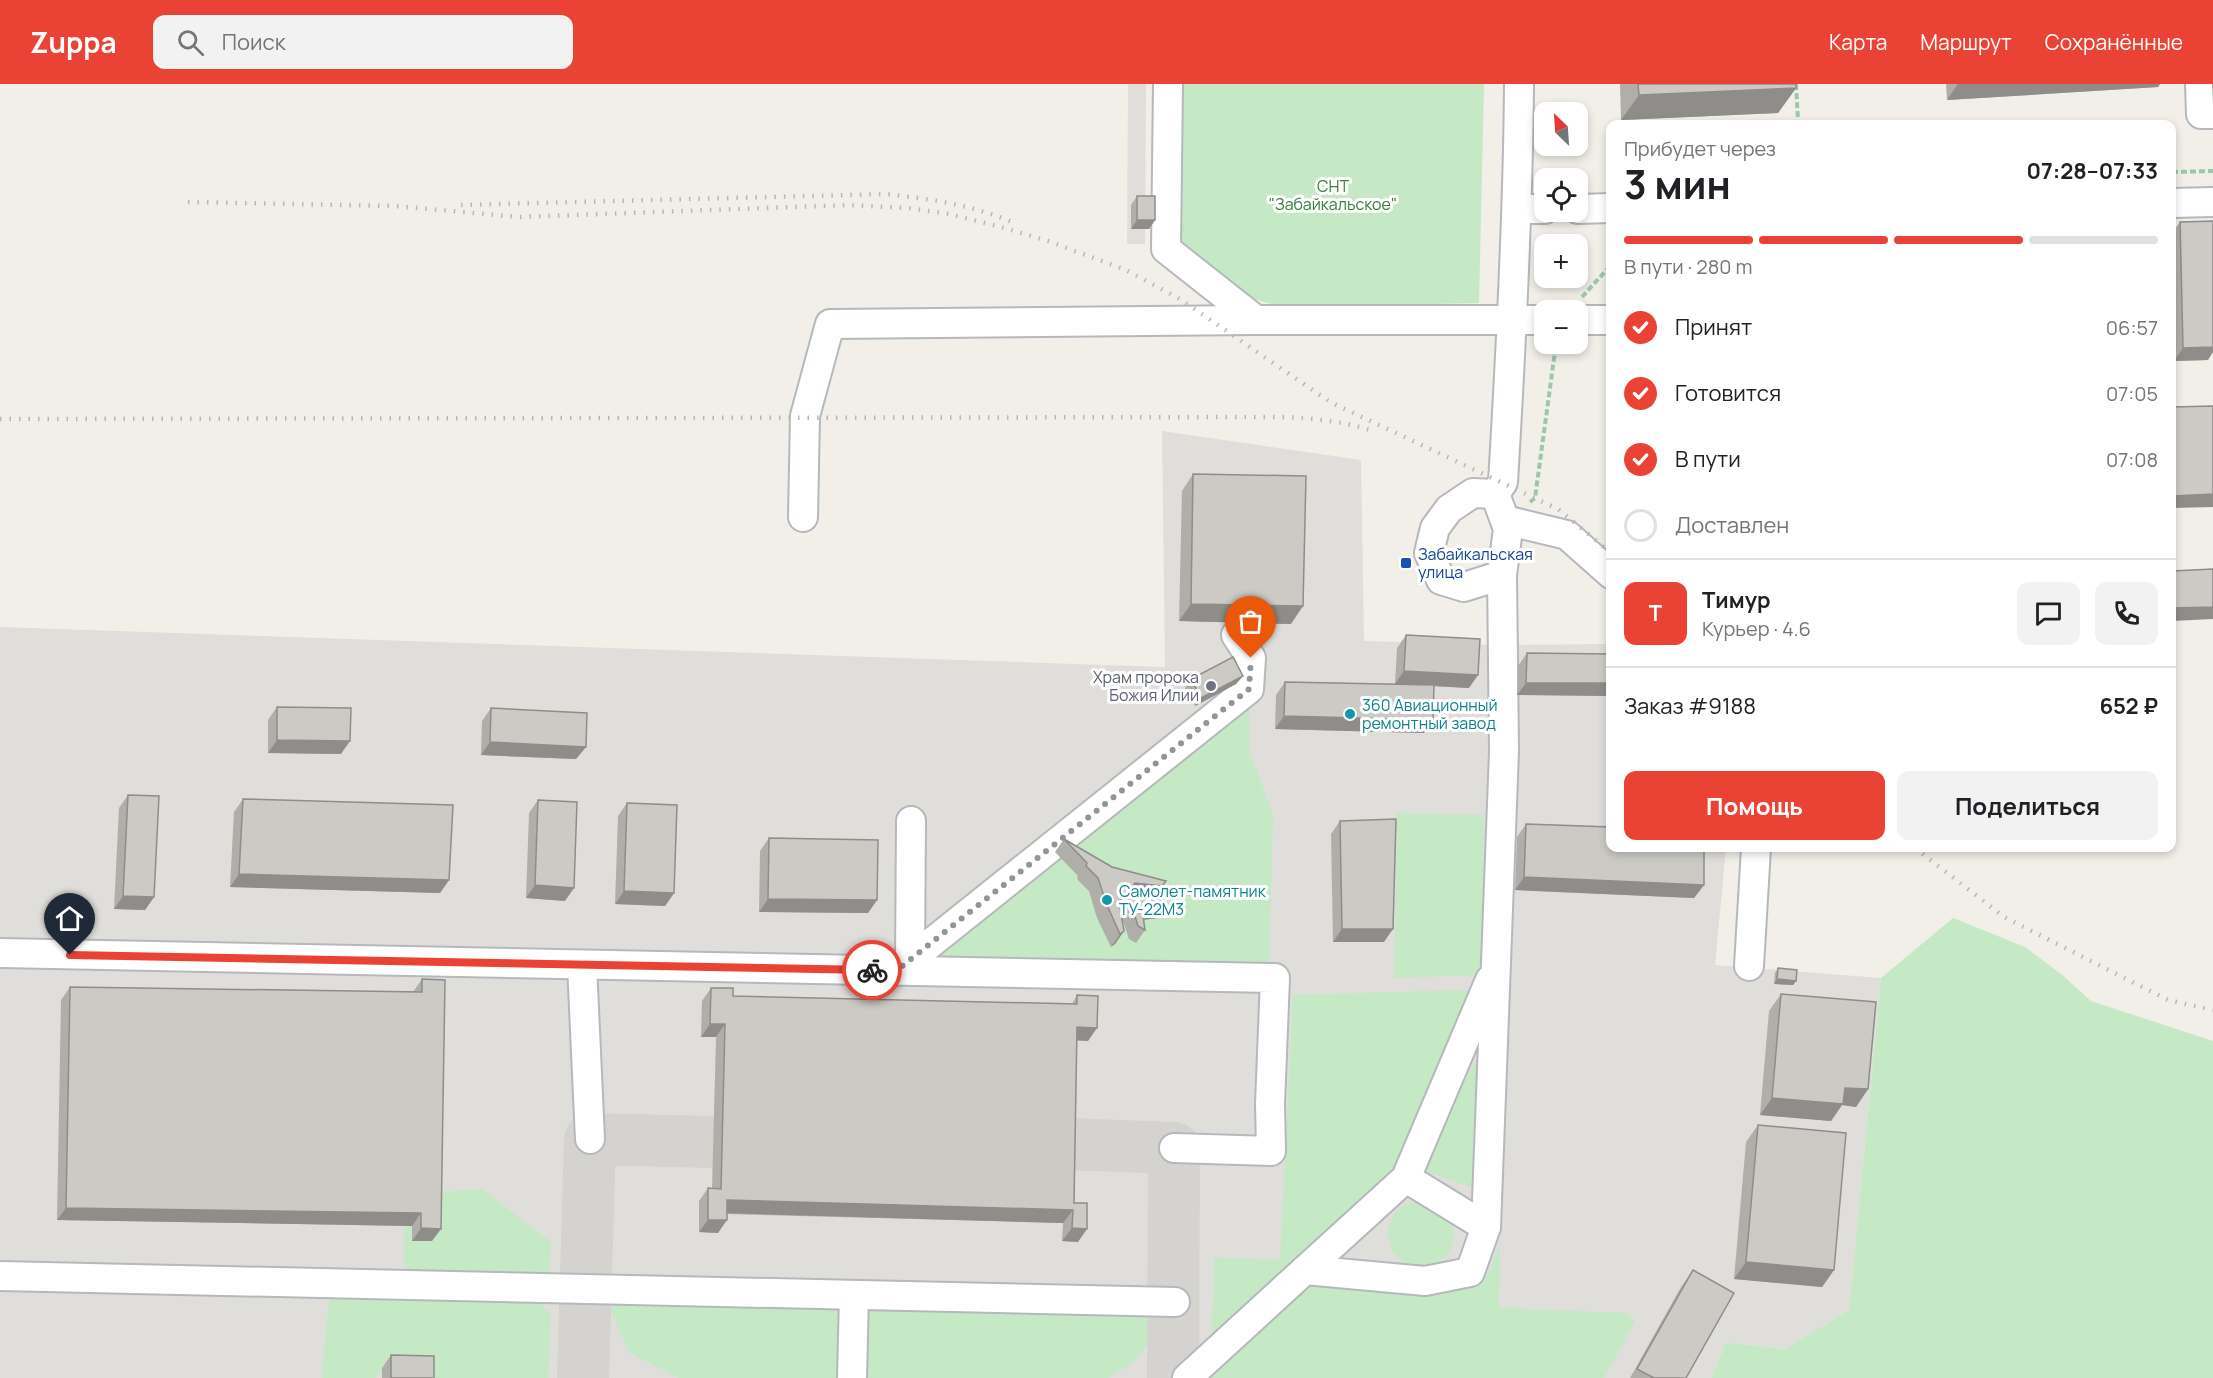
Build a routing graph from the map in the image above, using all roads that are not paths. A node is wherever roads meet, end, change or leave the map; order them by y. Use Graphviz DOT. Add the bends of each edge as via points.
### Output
graph roads {
  1 [pos="1168,84"];
  2 [pos="1519,84"];
  3 [pos="2200,84"];
  4 [pos="2213,114"];
  5 [pos="2176,202"];
  6 [pos="2213,202"];
  7 [pos="1606,208"];
  8 [pos="1532,209"];
  9 [pos="1588,209"];
  10 [pos="1588,313"];
  11 [pos="1606,318"];
  12 [pos="1513,319"];
  13 [pos="1256,320"];
  14 [pos="1534,320"];
  15 [pos="1500,507"];
  16 [pos="803,517"];
  17 [pos="1606,570"];
  18 [pos="1502,575"];
  19 [pos="1236,635"];
  20 [pos="911,821"];
  21 [pos="1756,852"];
  22 [pos="0,954"];
  23 [pos="1497,964"];
  24 [pos="582,965"];
  25 [pos="903,965"];
  26 [pos="1749,966"];
  27 [pos="590,1139"];
  28 [pos="1174,1148"];
  29 [pos="1406,1178"];
  30 [pos="1486,1227"];
  31 [pos="1305,1270"];
  32 [pos="0,1276"];
  33 [pos="854,1295"];
  34 [pos="1175,1302"];
  35 [pos="852,1378"];
  36 [pos="1187,1378"];
  1 -- 13 [label="street" via="1166,249"];
  2 -- 8 [label="street"];
  3 -- 4 [label="street" via="2201,114"];
  5 -- 6 [label="street"];
  7 -- 9 [label="street"];
  8 -- 12 [label="street"];
  10 -- 11 [label="street"];
  12 -- 13 [label="street"];
  12 -- 14 [label="street"];
  12 -- 15 [label="street"];
  13 -- 16 [label="street" via="830,324 805,416"];
  15 -- 17 [label="street" via="1567,536"];
  15 -- 18 [label="street" via="1508,529"];
  15 -- 18 [label="street" via="1473,493 1449,509 1435,528 1429,553 1441,580 1464,587"];
  18 -- 23 [label="street" via="1504,751"];
  19 -- 25 [label="street" via="1251,658 1249,689"];
  20 -- 25 [label="street"];
  21 -- 26 [label="street"];
  22 -- 24 [label="street"];
  23 -- 29 [label="street"];
  23 -- 30 [label="street"];
  24 -- 25 [label="street"];
  24 -- 27 [label="street"];
  25 -- 28 [label="street" via="1275,978 1271,1151"];
  29 -- 30 [label="street"];
  29 -- 31 [label="street"];
  30 -- 31 [label="street" via="1470,1272 1425,1281"];
  31 -- 36 [label="street"];
  32 -- 33 [label="street"];
  33 -- 34 [label="street"];
  33 -- 35 [label="street"];
}
